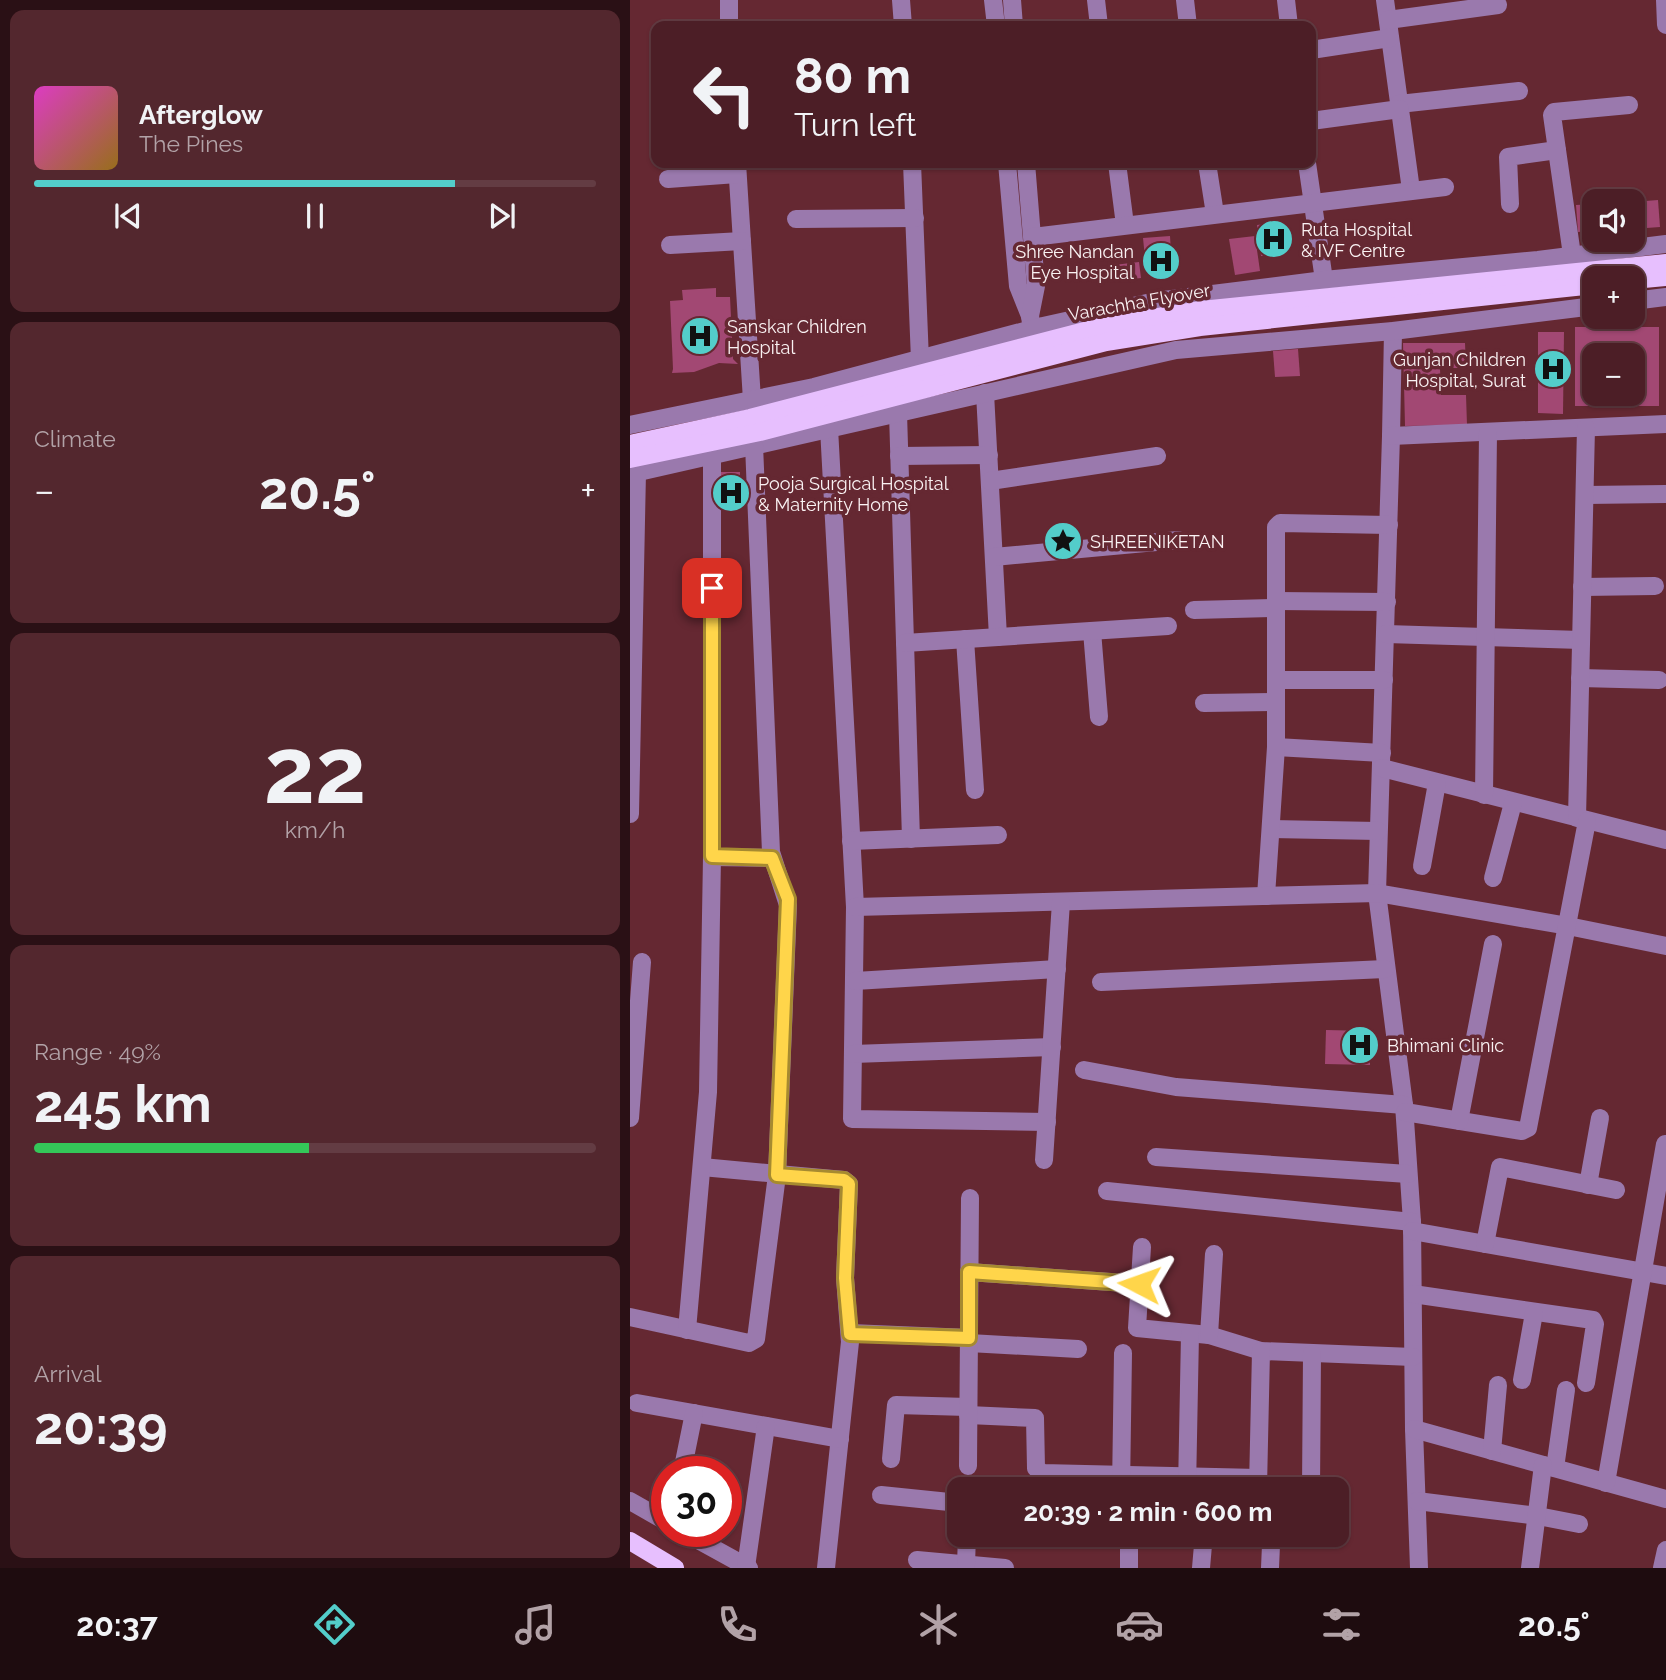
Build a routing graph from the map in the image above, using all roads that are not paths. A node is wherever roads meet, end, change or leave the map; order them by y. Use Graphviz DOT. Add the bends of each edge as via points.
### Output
graph roads {
  1 [pos="729,0"];
  2 [pos="901,0"];
  3 [pos="993,0"];
  4 [pos="1012,0"];
  5 [pos="1096,0"];
  6 [pos="1185,0"];
  7 [pos="1286,0"];
  8 [pos="1385,0"];
  9 [pos="1665,3"];
  10 [pos="1498,5"];
  11 [pos="729,21"];
  12 [pos="903,21"];
  13 [pos="995,21"];
  14 [pos="1014,21"];
  15 [pos="1098,21"];
  16 [pos="1187,21"];
  17 [pos="1288,21"];
  18 [pos="1666,25"];
  19 [pos="1389,29"];
  20 [pos="1316,49"];
  21 [pos="1518,91"];
  22 [pos="1629,105"];
  23 [pos="1399,107"];
  24 [pos="1316,120"];
  25 [pos="1557,150"];
  26 [pos="912,168"];
  27 [pos="1007,168"];
  28 [pos="1026,168"];
  29 [pos="1118,168"];
  30 [pos="1209,168"];
  31 [pos="1308,168"];
  32 [pos="737,169"];
  33 [pos="668,179"];
  34 [pos="1445,187"];
  35 [pos="1410,191"];
  36 [pos="1313,204"];
  37 [pos="1510,204"];
  38 [pos="1215,214"];
  39 [pos="915,218"];
  40 [pos="796,219"];
  41 [pos="1125,225"];
  42 [pos="1033,237"];
  43 [pos="742,241"];
  44 [pos="1666,244"];
  45 [pos="670,245"];
  46 [pos="1572,255"];
  47 [pos="1666,263"];
  48 [pos="1666,277"];
  49 [pos="1324,280"];
  50 [pos="1645,280"];
  51 [pos="1582,286"];
  52 [pos="1666,298"];
  53 [pos="1645,301"];
  54 [pos="1582,307"];
  55 [pos="1031,322"];
  56 [pos="1393,331"];
  57 [pos="920,360"];
  58 [pos="1038,381"];
  59 [pos="985,393"];
  60 [pos="752,400"];
  61 [pos="898,412"];
  62 [pos="1666,424"];
  63 [pos="630,425"];
  64 [pos="829,428"];
  65 [pos="1586,428"];
  66 [pos="1488,433"];
  67 [pos="1391,436"];
  68 [pos="630,441"];
  69 [pos="754,445"];
  70 [pos="712,454"];
  71 [pos="989,454"];
  72 [pos="900,456"];
  73 [pos="1157,456"];
  74 [pos="632,468"];
  75 [pos="990,481"];
  76 [pos="1666,494"];
  77 [pos="1585,495"];
  78 [pos="1389,525"];
  79 [pos="1178,540"];
  80 [pos="994,557"];
  81 [pos="1655,586"];
  82 [pos="1582,587"];
  83 [pos="1387,602"];
  84 [pos="1276,605"];
  85 [pos="1194,610"];
  86 [pos="1168,626"];
  87 [pos="1092,631"];
  88 [pos="1386,634"];
  89 [pos="998,637"];
  90 [pos="965,639"];
  91 [pos="1486,639"];
  92 [pos="1581,640"];
  93 [pos="905,643"];
  94 [pos="1580,678"];
  95 [pos="1276,680"];
  96 [pos="1384,680"];
  97 [pos="1659,680"];
  98 [pos="1276,702"];
  99 [pos="1204,703"];
  100 [pos="1099,717"];
  101 [pos="1276,747"];
  102 [pos="1382,761"];
  103 [pos="1437,783"];
  104 [pos="975,790"];
  105 [pos="1484,795"];
  106 [pos="1513,803"];
  107 [pos="630,814"];
  108 [pos="1582,819"];
  109 [pos="1271,829"];
  110 [pos="1378,831"];
  111 [pos="998,835"];
  112 [pos="911,839"];
  113 [pos="851,841"];
  114 [pos="1666,841"];
  115 [pos="712,856"];
  116 [pos="772,858"];
  117 [pos="1422,866"];
  118 [pos="1493,878"];
  119 [pos="1377,893"];
  120 [pos="1266,896"];
  121 [pos="1060,902"];
  122 [pos="855,907"];
  123 [pos="1568,926"];
  124 [pos="1493,944"];
  125 [pos="1666,946"];
  126 [pos="642,962"];
  127 [pos="1385,969"];
  128 [pos="1056,970"];
  129 [pos="855,981"];
  130 [pos="1101,982"];
  131 [pos="1052,1047"];
  132 [pos="853,1054"];
  133 [pos="632,1063"];
  134 [pos="1084,1070"];
  135 [pos="1405,1109"];
  136 [pos="630,1118"];
  137 [pos="1600,1118"];
  138 [pos="1459,1121"];
  139 [pos="1047,1122"];
  140 [pos="1665,1144"];
  141 [pos="1156,1157"];
  142 [pos="1044,1160"];
  143 [pos="702,1167"];
  144 [pos="1408,1174"];
  145 [pos="777,1175"];
  146 [pos="1588,1185"];
  147 [pos="1616,1190"];
  148 [pos="1107,1191"];
  149 [pos="970,1198"];
  150 [pos="1412,1227"];
  151 [pos="1485,1244"];
  152 [pos="1142,1247"];
  153 [pos="1214,1254"];
  154 [pos="969,1272"];
  155 [pos="1642,1272"];
  156 [pos="1666,1276"];
  157 [pos="1139,1284"];
  158 [pos="1413,1294"];
  159 [pos="1534,1313"];
  160 [pos="630,1317"];
  161 [pos="688,1330"];
  162 [pos="850,1334"];
  163 [pos="1190,1334"];
  164 [pos="1209,1335"];
  165 [pos="969,1341"];
  166 [pos="1078,1349"];
  167 [pos="1261,1351"];
  168 [pos="1123,1353"];
  169 [pos="1312,1354"];
  170 [pos="1413,1357"];
  171 [pos="1522,1380"];
  172 [pos="1586,1383"];
  173 [pos="1498,1385"];
  174 [pos="1566,1390"];
  175 [pos="637,1404"];
  176 [pos="968,1411"];
  177 [pos="694,1413"];
  178 [pos="766,1426"];
  179 [pos="1414,1429"];
  180 [pos="840,1438"];
  181 [pos="1492,1451"];
  182 [pos="685,1456"];
  183 [pos="891,1459"];
  184 [pos="968,1466"];
  185 [pos="1549,1467"];
  186 [pos="1052,1477"];
  187 [pos="1121,1477"];
  188 [pos="1188,1477"];
  189 [pos="1258,1477"];
  190 [pos="1311,1477"];
  191 [pos="1606,1483"];
  192 [pos="881,1495"];
  193 [pos="1666,1499"];
  194 [pos="630,1501"];
  195 [pos="1417,1501"];
  196 [pos="947,1502"];
  197 [pos="651,1513"];
  198 [pos="1538,1516"];
  199 [pos="1579,1524"];
  200 [pos="630,1541"];
  201 [pos="711,1547"];
  202 [pos="967,1547"];
  203 [pos="1129,1547"];
  204 [pos="1203,1547"];
  205 [pos="1270,1547"];
  206 [pos="1666,1550"];
  207 [pos="916,1560"];
  208 [pos="966,1564"];
  209 [pos="748,1567"];
  210 [pos="676,1568"];
  211 [pos="826,1568"];
  212 [pos="1005,1568"];
  213 [pos="1129,1568"];
  214 [pos="1201,1568"];
  215 [pos="1270,1568"];
  216 [pos="1419,1568"];
  217 [pos="1530,1568"];
  218 [pos="1662,1568"];
  1 -- 11 [label="street"];
  2 -- 12 [label="street"];
  3 -- 13 [label="street"];
  4 -- 14 [label="street"];
  5 -- 15 [label="street"];
  6 -- 16 [label="street"];
  7 -- 17 [label="street"];
  8 -- 19 [label="street"];
  9 -- 18 [label="street"];
  10 -- 19 [label="street"];
  19 -- 20 [label="street"];
  19 -- 23 [label="street"];
  21 -- 23 [label="street"];
  22 -- 25 [label="street" via="1554,111"];
  23 -- 24 [label="street"];
  23 -- 35 [label="street"];
  25 -- 37 [label="street" via="1508,158"];
  25 -- 46 [label="street"];
  26 -- 39 [label="street"];
  27 -- 55 [label="street" via="1018,286"];
  28 -- 42 [label="street"];
  29 -- 41 [label="street"];
  30 -- 38 [label="street"];
  31 -- 36 [label="street"];
  32 -- 33 [label="street"];
  32 -- 43 [label="street"];
  34 -- 35 [label="street"];
  35 -- 36 [label="street"];
  36 -- 38 [label="street"];
  36 -- 49 [label="street"];
  38 -- 41 [label="street"];
  39 -- 40 [label="street"];
  39 -- 57 [label="street"];
  41 -- 42 [label="street"];
  42 -- 55 [label="street" via="1036,286"];
  43 -- 45 [label="street"];
  43 -- 60 [label="street"];
  44 -- 46 [label="street"];
  46 -- 49 [label="street"];
  47 -- 68 [label="main road, Varachha Flyover, bridge" via="1201,310 1104,326 750,418"];
  48 -- 50 [label="main road"];
  49 -- 55 [label="street"];
  51 -- 74 [label="main road, Varachha Flyover, bridge" via="1200,327 1106,342"];
  52 -- 53 [label="street"];
  54 -- 56 [label="street"];
  55 -- 57 [label="street"];
  55 -- 58 [label="street"];
  56 -- 58 [label="street" via="1176,350"];
  56 -- 67 [label="street"];
  57 -- 60 [label="street"];
  58 -- 59 [label="street"];
  59 -- 61 [label="street"];
  59 -- 71 [label="street"];
  60 -- 63 [label="street"];
  61 -- 64 [label="street"];
  61 -- 72 [label="street"];
  62 -- 65 [label="street"];
  64 -- 69 [label="street"];
  64 -- 113 [label="street"];
  65 -- 66 [label="street"];
  65 -- 77 [label="street"];
  66 -- 67 [label="street"];
  66 -- 91 [label="street"];
  67 -- 78 [label="street"];
  68 -- 74 [label="street"];
  69 -- 70 [label="street"];
  69 -- 116 [label="street"];
  70 -- 74 [label="street"];
  70 -- 115 [label="street"];
  71 -- 72 [label="street"];
  71 -- 75 [label="street"];
  72 -- 93 [label="street"];
  73 -- 75 [label="street"];
  74 -- 107 [label="street"];
  75 -- 80 [label="street"];
  76 -- 77 [label="street"];
  77 -- 82 [label="street"];
  78 -- 83 [label="street"];
  78 -- 84 [label="street" via="1278,525"];
  79 -- 80 [label="street"];
  80 -- 89 [label="street"];
  81 -- 82 [label="street"];
  82 -- 92 [label="street"];
  83 -- 84 [label="street"];
  83 -- 88 [label="street"];
  84 -- 85 [label="street"];
  84 -- 95 [label="street"];
  86 -- 87 [label="street"];
  87 -- 89 [label="street"];
  87 -- 100 [label="street"];
  88 -- 91 [label="street"];
  88 -- 96 [label="street"];
  89 -- 90 [label="street"];
  90 -- 93 [label="street"];
  90 -- 104 [label="street"];
  91 -- 92 [label="street"];
  91 -- 105 [label="street"];
  92 -- 94 [label="street"];
  93 -- 112 [label="street"];
  94 -- 97 [label="street"];
  94 -- 108 [label="street"];
  95 -- 96 [label="street"];
  95 -- 98 [label="street"];
  96 -- 102 [label="street"];
  98 -- 99 [label="street"];
  98 -- 101 [label="street"];
  101 -- 102 [label="street"];
  101 -- 109 [label="street"];
  102 -- 103 [label="street"];
  102 -- 110 [label="street"];
  103 -- 105 [label="street"];
  103 -- 117 [label="street"];
  105 -- 106 [label="street"];
  106 -- 108 [label="street"];
  106 -- 118 [label="street"];
  108 -- 114 [label="street"];
  108 -- 123 [label="street"];
  109 -- 110 [label="street"];
  109 -- 120 [label="street"];
  110 -- 119 [label="street"];
  111 -- 112 [label="street"];
  112 -- 113 [label="street"];
  113 -- 122 [label="street"];
  115 -- 116 [label="street"];
  115 -- 143 [label="street" via="708,1092"];
  116 -- 145 [label="street" via="788,905"];
  119 -- 120 [label="street"];
  119 -- 123 [label="street"];
  119 -- 127 [label="street"];
  120 -- 121 [label="street"];
  121 -- 122 [label="street"];
  121 -- 128 [label="street"];
  122 -- 129 [label="street"];
  123 -- 125 [label="street"];
  123 -- 138 [label="street" via="1528,1128 1522,1131"];
  124 -- 138 [label="street"];
  126 -- 133 [label="street"];
  127 -- 130 [label="street"];
  127 -- 135 [label="street"];
  128 -- 129 [label="street"];
  128 -- 131 [label="street"];
  129 -- 132 [label="street"];
  131 -- 132 [label="street"];
  131 -- 139 [label="street"];
  132 -- 139 [label="street" via="853,1119"];
  133 -- 136 [label="street"];
  134 -- 135 [label="street" via="1176,1087"];
  135 -- 138 [label="street"];
  135 -- 144 [label="street"];
  137 -- 146 [label="street"];
  139 -- 142 [label="street"];
  140 -- 155 [label="street"];
  141 -- 144 [label="street"];
  143 -- 145 [label="street"];
  143 -- 161 [label="street"];
  144 -- 150 [label="street"];
  145 -- 161 [label="street" via="756,1339 749,1343"];
  145 -- 162 [label="street" via="849,1184 845,1278"];
  146 -- 147 [label="street"];
  146 -- 151 [label="street" via="1500,1167"];
  148 -- 150 [label="street"];
  149 -- 154 [label="street"];
  150 -- 151 [label="street"];
  150 -- 158 [label="street"];
  151 -- 155 [label="street"];
  152 -- 157 [label="street"];
  153 -- 164 [label="street"];
  154 -- 157 [label="street"];
  154 -- 165 [label="street"];
  155 -- 156 [label="street"];
  155 -- 191 [label="street"];
  157 -- 163 [label="street" via="1137,1328"];
  158 -- 159 [label="street"];
  158 -- 170 [label="street"];
  159 -- 171 [label="street"];
  159 -- 172 [label="street" via="1594,1321"];
  160 -- 161 [label="street"];
  162 -- 165 [label="street"];
  162 -- 180 [label="street"];
  163 -- 164 [label="street"];
  163 -- 188 [label="street"];
  164 -- 167 [label="street"];
  165 -- 166 [label="street"];
  165 -- 176 [label="street"];
  167 -- 169 [label="street"];
  167 -- 189 [label="street"];
  168 -- 187 [label="street"];
  169 -- 170 [label="street"];
  169 -- 190 [label="street"];
  170 -- 179 [label="street"];
  173 -- 181 [label="street"];
  174 -- 185 [label="street"];
  175 -- 177 [label="street"];
  176 -- 183 [label="street" via="896,1405"];
  176 -- 184 [label="street"];
  176 -- 186 [label="street" via="1035,1418 1037,1470"];
  177 -- 178 [label="street"];
  177 -- 182 [label="street"];
  178 -- 180 [label="street"];
  178 -- 209 [label="street"];
  179 -- 181 [label="street"];
  179 -- 195 [label="street"];
  180 -- 211 [label="street"];
  181 -- 185 [label="street"];
  185 -- 191 [label="street"];
  185 -- 198 [label="street"];
  191 -- 193 [label="street"];
  192 -- 196 [label="street"];
  194 -- 197 [label="street"];
  195 -- 198 [label="street"];
  195 -- 216 [label="street"];
  198 -- 199 [label="street"];
  198 -- 217 [label="street"];
  200 -- 210 [label="main road"];
  201 -- 209 [label="street"];
  202 -- 208 [label="street"];
  203 -- 213 [label="street"];
  204 -- 214 [label="street"];
  205 -- 215 [label="street"];
  206 -- 218 [label="street"];
  207 -- 208 [label="street"];
  208 -- 212 [label="street"];
}
